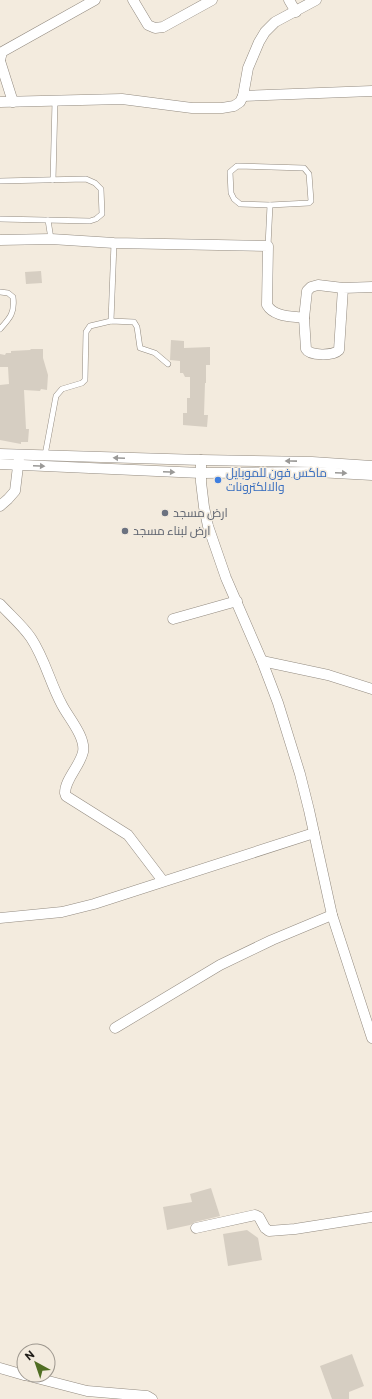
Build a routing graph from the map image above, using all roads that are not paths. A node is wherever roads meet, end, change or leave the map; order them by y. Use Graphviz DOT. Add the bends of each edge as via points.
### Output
graph roads {
  1 [pos="95,0"];
  2 [pos="133,0"];
  3 [pos="212,0"];
  4 [pos="289,0"];
  5 [pos="316,0"];
  6 [pos="296,12"];
  7 [pos="0,60"];
  8 [pos="372,91"];
  9 [pos="243,96"];
  10 [pos="55,101"];
  11 [pos="0,102"];
  12 [pos="13,102"];
  13 [pos="53,180"];
  14 [pos="0,181"];
  15 [pos="270,205"];
  16 [pos="0,219"];
  17 [pos="48,220"];
  18 [pos="51,239"];
  19 [pos="0,240"];
  20 [pos="114,243"];
  21 [pos="268,246"];
  22 [pos="372,287"];
  23 [pos="343,288"];
  24 [pos="0,292"];
  25 [pos="304,318"];
  26 [pos="111,321"];
  27 [pos="0,329"];
  28 [pos="168,364"];
  29 [pos="0,454"];
  30 [pos="45,455"];
  31 [pos="19,459"];
  32 [pos="201,460"];
  33 [pos="0,464"];
  34 [pos="372,466"];
  35 [pos="201,473"];
  36 [pos="372,475"];
  37 [pos="0,506"];
  38 [pos="237,601"];
  39 [pos="0,604"];
  40 [pos="173,619"];
  41 [pos="262,661"];
  42 [pos="372,689"];
  43 [pos="314,833"];
  44 [pos="163,881"];
  45 [pos="332,915"];
  46 [pos="0,918"];
  47 [pos="115,1028"];
  48 [pos="372,1038"];
  49 [pos="372,1218"];
  50 [pos="196,1228"];
  51 [pos="0,1368"];
  52 [pos="16,1373"];
  53 [pos="56,1383"];
  54 [pos="152,1399"];
  1 -- 7 [label="street" via="2,52"];
  2 -- 3 [label="street" via="148,25 155,28 163,27"];
  4 -- 6 [label="street"];
  5 -- 6 [label="street"];
  6 -- 9 [label="street" via="275,22 265,32 248,68"];
  7 -- 12 [label="street"];
  8 -- 9 [label="street"];
  9 -- 10 [label="street" via="234,106 222,108 192,108 122,99"];
  10 -- 12 [label="street"];
  10 -- 13 [label="lane"];
  11 -- 12 [label="street"];
  13 -- 14 [label="lane"];
  13 -- 17 [label="lane" via="86,179 95,183 100,188 102,214 90,221"];
  15 -- 15 [label="lane" via="240,204 231,193 230,172 237,166 304,168 309,174 311,201"];
  15 -- 21 [label="lane"];
  16 -- 17 [label="lane"];
  17 -- 18 [label="lane"];
  18 -- 19 [label="street"];
  18 -- 20 [label="street"];
  20 -- 21 [label="street"];
  20 -- 26 [label="lane"];
  21 -- 25 [label="street" via="267,305 277,314"];
  22 -- 23 [label="street"];
  23 -- 25 [label="street" via="318,285 307,290"];
  23 -- 25 [label="street" via="337,352 332,354 307,351"];
  24 -- 27 [label="lane" via="13,297 14,307"];
  26 -- 28 [label="lane" via="135,323 140,348 155,353"];
  26 -- 30 [label="lane" via="90,326 87,330 85,380 62,389 56,396"];
  29 -- 31 [label="street"];
  30 -- 31 [label="street"];
  32 -- 30 [label="street, one-way"];
  31 -- 33 [label="street"];
  31 -- 35 [label="street, one-way"];
  31 -- 37 [label="street" via="15,491"];
  34 -- 32 [label="street, one-way"];
  32 -- 35 [label="street"];
  35 -- 36 [label="street, one-way" via="317,472"];
  35 -- 38 [label="street" via="208,526"];
  38 -- 40 [label="street"];
  38 -- 41 [label="street"];
  39 -- 44 [label="street" via="30,637 42,657 62,705 80,735 83,752 65,793 128,835"];
  41 -- 42 [label="street" via="328,675"];
  41 -- 43 [label="street" via="296,761"];
  43 -- 44 [label="street"];
  43 -- 45 [label="street"];
  44 -- 46 [label="street" via="62,912"];
  45 -- 47 [label="street" via="220,965"];
  45 -- 48 [label="street"];
  49 -- 50 [label="street" via="269,1231 255,1215"];
  51 -- 52 [label="street"];
  53 -- 54 [label="street" via="87,1391 148,1396"];
}
